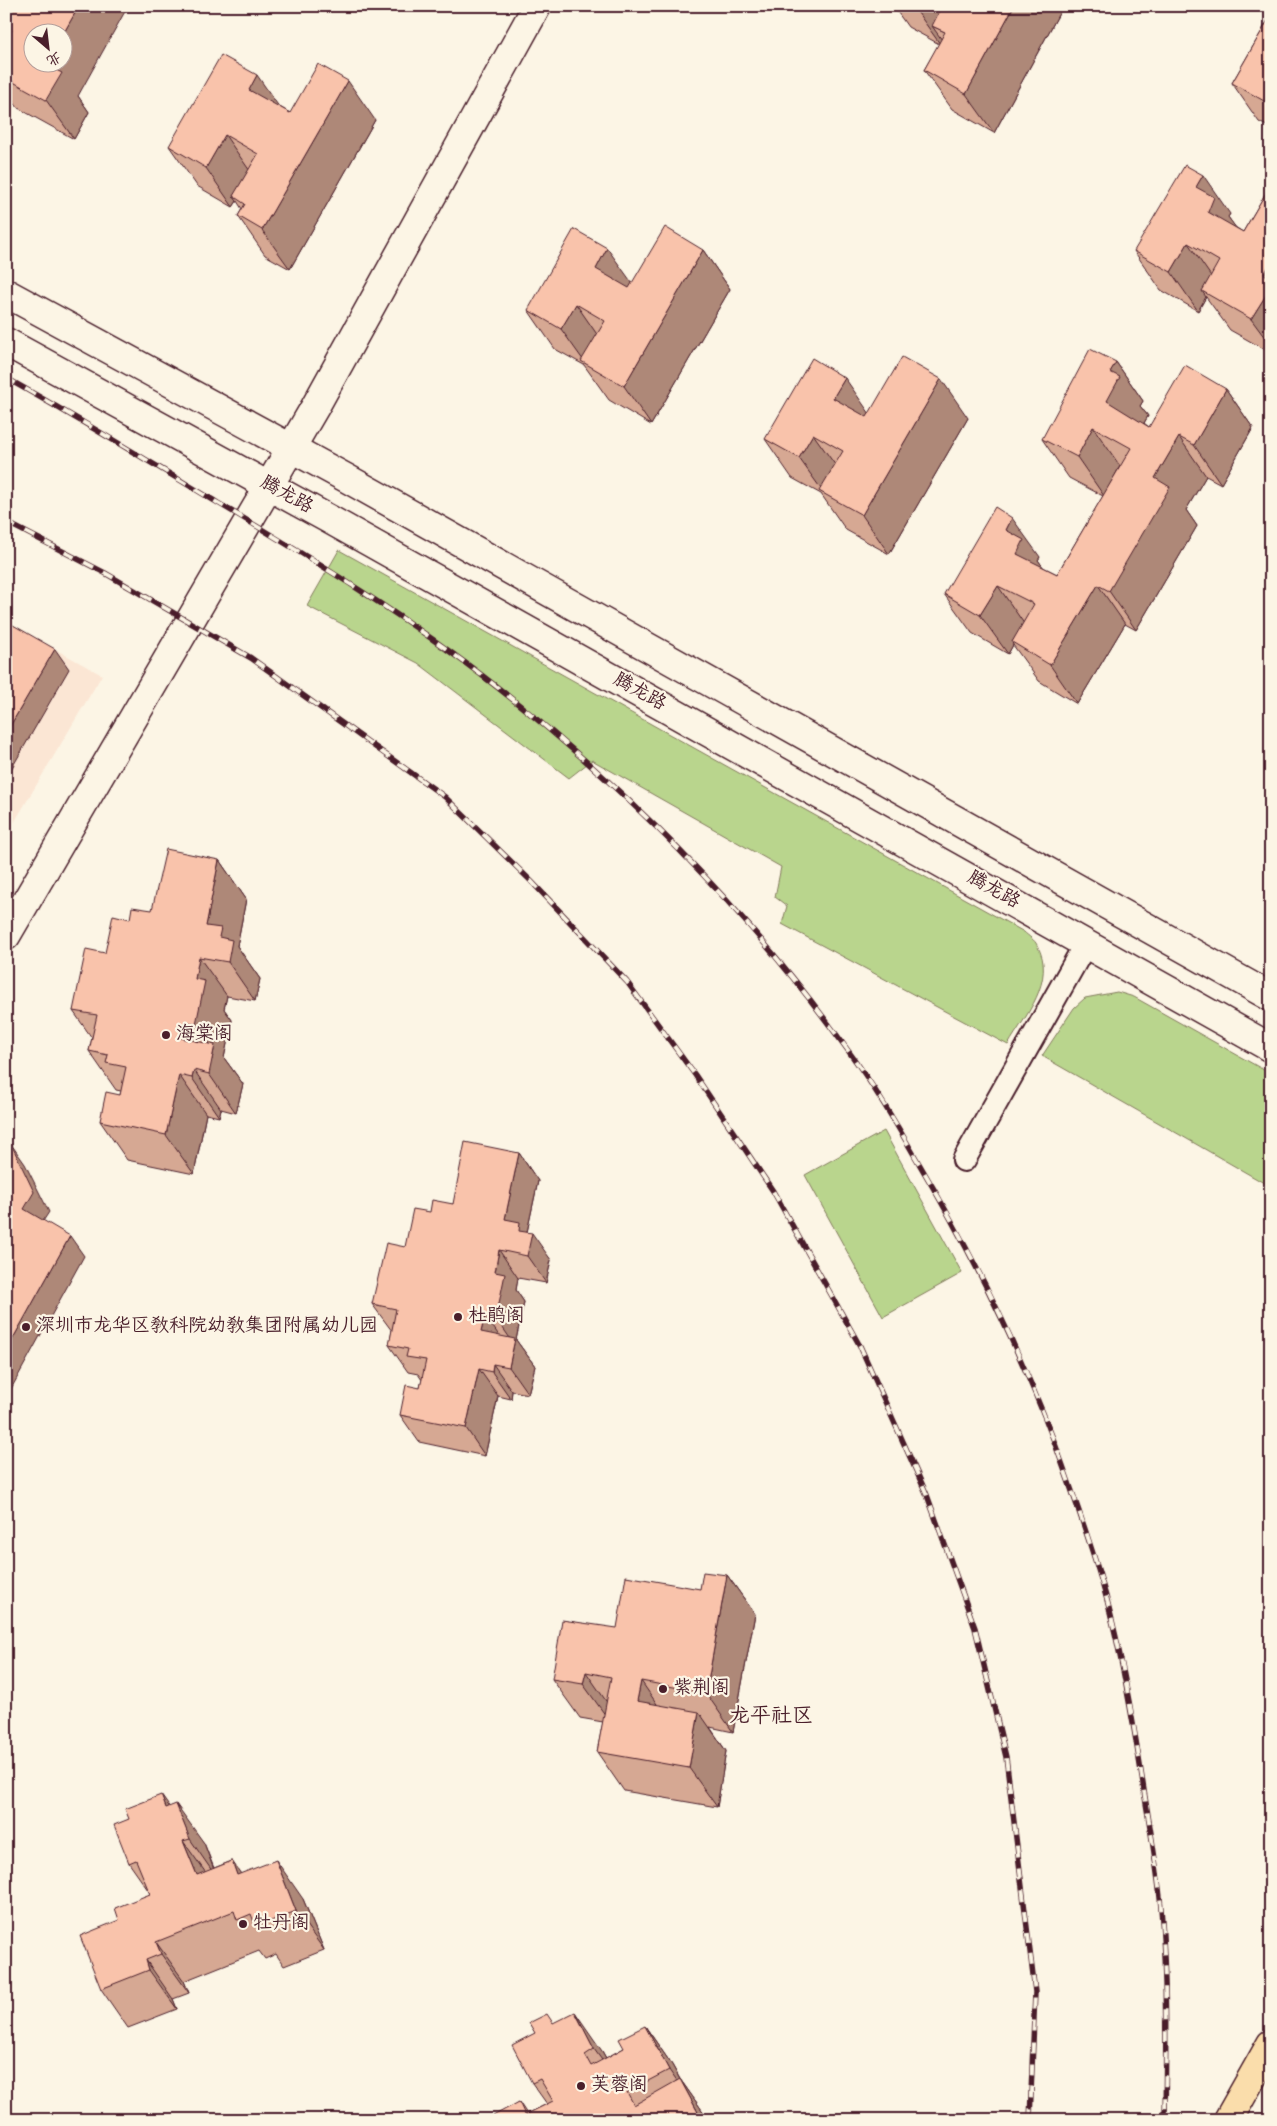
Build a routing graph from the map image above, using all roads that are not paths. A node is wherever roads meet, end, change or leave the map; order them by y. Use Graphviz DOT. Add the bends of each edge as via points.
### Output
graph roads {
  1 [pos="537,6"];
  2 [pos="6,292"];
  3 [pos="6,342"];
  4 [pos="291,448"];
  5 [pos="268,486"];
  6 [pos="6,936"];
  7 [pos="1086,943"];
  8 [pos="1271,997"];
  9 [pos="1271,1048"];
  10 [pos="964,1160"];
  11 [pos="1271,2044"];
  12 [pos="1228,2120"];
  1 -- 4 [label="main road"];
  2 -- 4 [label="main road"];
  3 -- 5 [label="main road, 腾龙路"];
  4 -- 5 [label="main road"];
  4 -- 8 [label="main road"];
  5 -- 6 [label="main road"];
  5 -- 7 [label="main road, 腾龙路"];
  7 -- 9 [label="main road, 腾龙路"];
  7 -- 10 [label="lane"];
  11 -- 12 [label="main road"];
}
